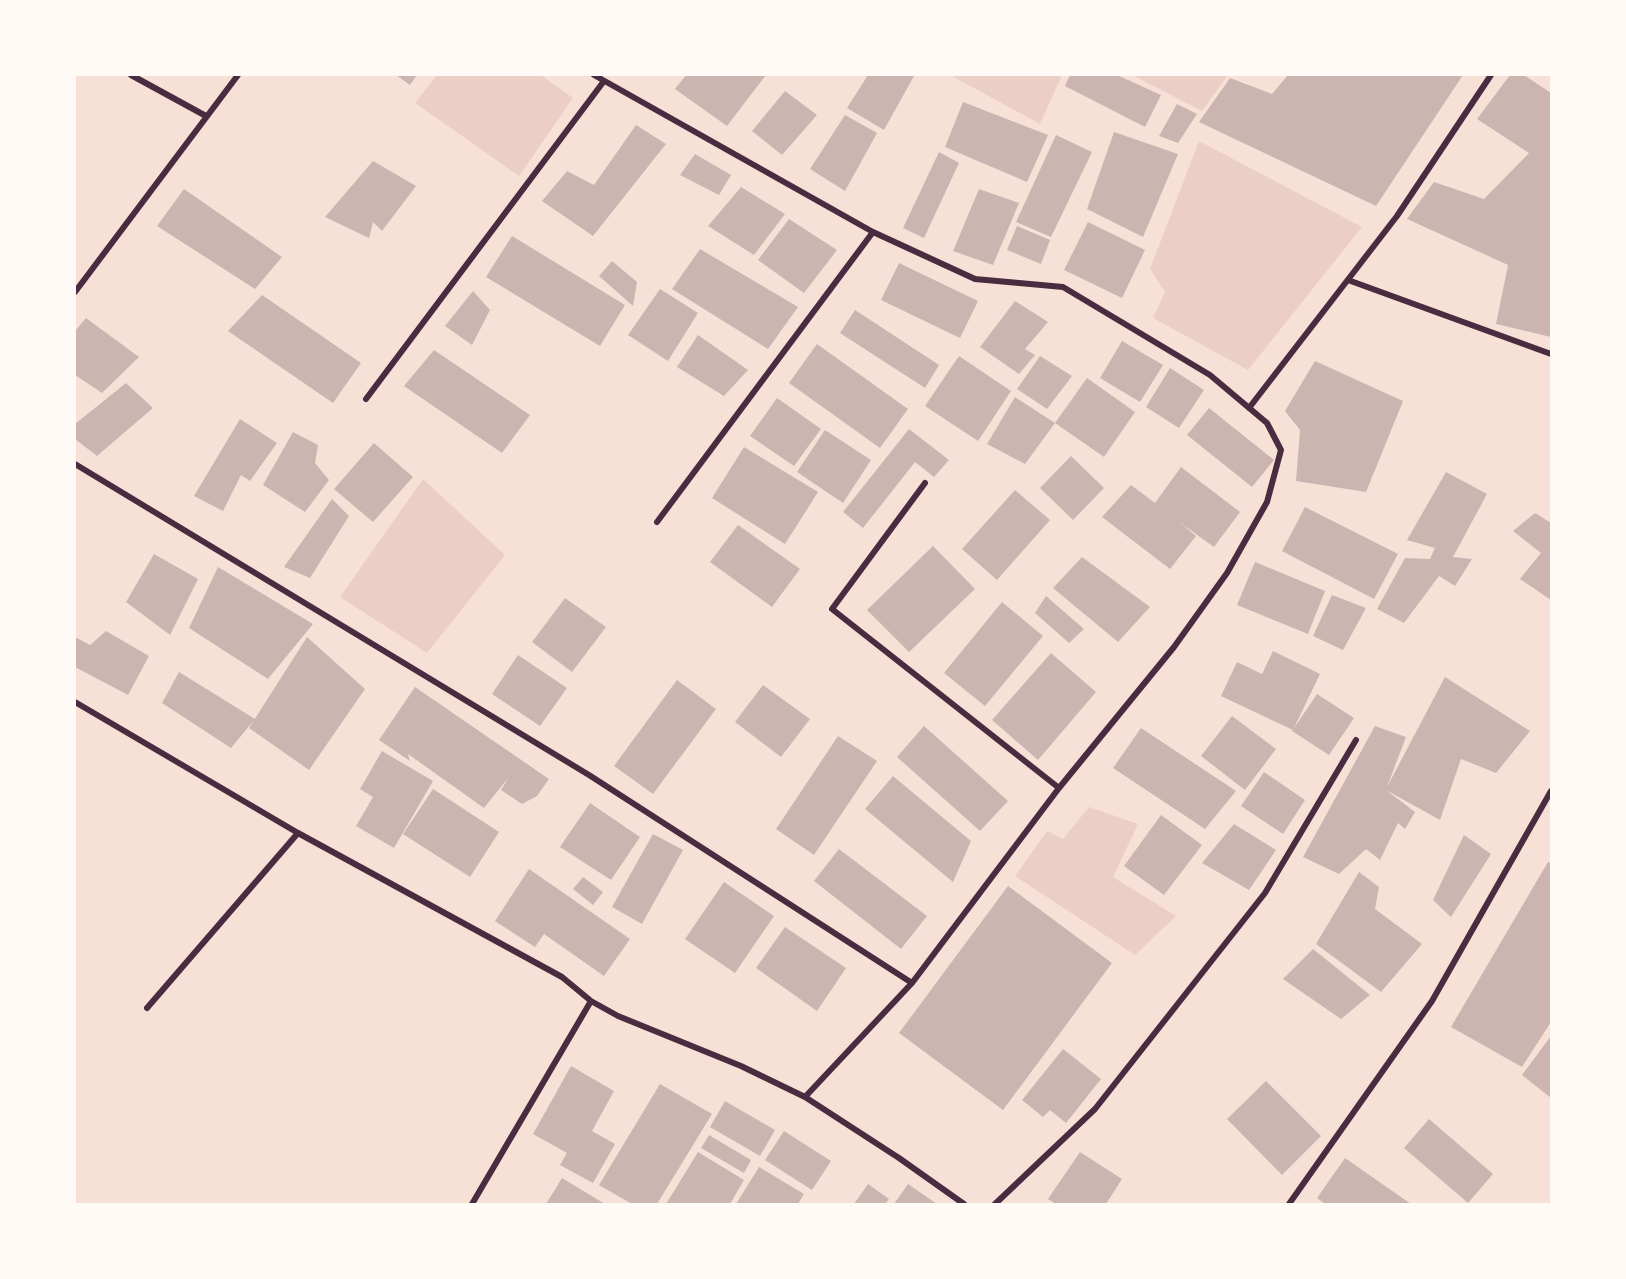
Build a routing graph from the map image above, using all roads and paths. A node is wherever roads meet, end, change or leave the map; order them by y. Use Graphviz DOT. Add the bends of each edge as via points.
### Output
graph roads {
  1 [pos="131,75"];
  2 [pos="238,75"];
  3 [pos="594,75"];
  4 [pos="1491,75"];
  5 [pos="604,81"];
  6 [pos="206,117"];
  7 [pos="873,232"];
  8 [pos="1348,280"];
  9 [pos="75,292"];
  10 [pos="1551,354"];
  11 [pos="366,399"];
  12 [pos="1249,408"];
  13 [pos="75,464"];
  14 [pos="925,483"];
  15 [pos="657,522"];
  16 [pos="75,702"];
  17 [pos="1356,740"];
  18 [pos="1059,788"];
  19 [pos="1551,791"];
  20 [pos="298,833"];
  21 [pos="912,983"];
  22 [pos="591,1001"];
  23 [pos="147,1008"];
  24 [pos="805,1097"];
  25 [pos="472,1204"];
  26 [pos="964,1204"];
  27 [pos="995,1204"];
  28 [pos="1289,1204"];
  1 -- 6 [label="street"];
  2 -- 6 [label="street"];
  3 -- 5 [label="street"];
  4 -- 8 [label="street" via="1397,216"];
  5 -- 7 [label="street"];
  5 -- 11 [label="street"];
  6 -- 9 [label="street"];
  7 -- 12 [label="street" via="975,279 1063,288 1210,375"];
  7 -- 15 [label="street"];
  8 -- 10 [label="street"];
  8 -- 12 [label="street"];
  12 -- 18 [label="street" via="1267,423 1281,450 1267,502 1227,573 1174,647"];
  13 -- 21 [label="street" via="589,775"];
  14 -- 18 [label="street" via="832,609"];
  16 -- 20 [label="street"];
  17 -- 27 [label="street" via="1265,893 1095,1109"];
  18 -- 21 [label="street"];
  19 -- 28 [label="street" via="1432,1001"];
  20 -- 22 [label="street" via="562,977"];
  20 -- 23 [label="street"];
  21 -- 24 [label="street"];
  22 -- 24 [label="street"];
  22 -- 25 [label="street"];
  24 -- 26 [label="street"];
}
